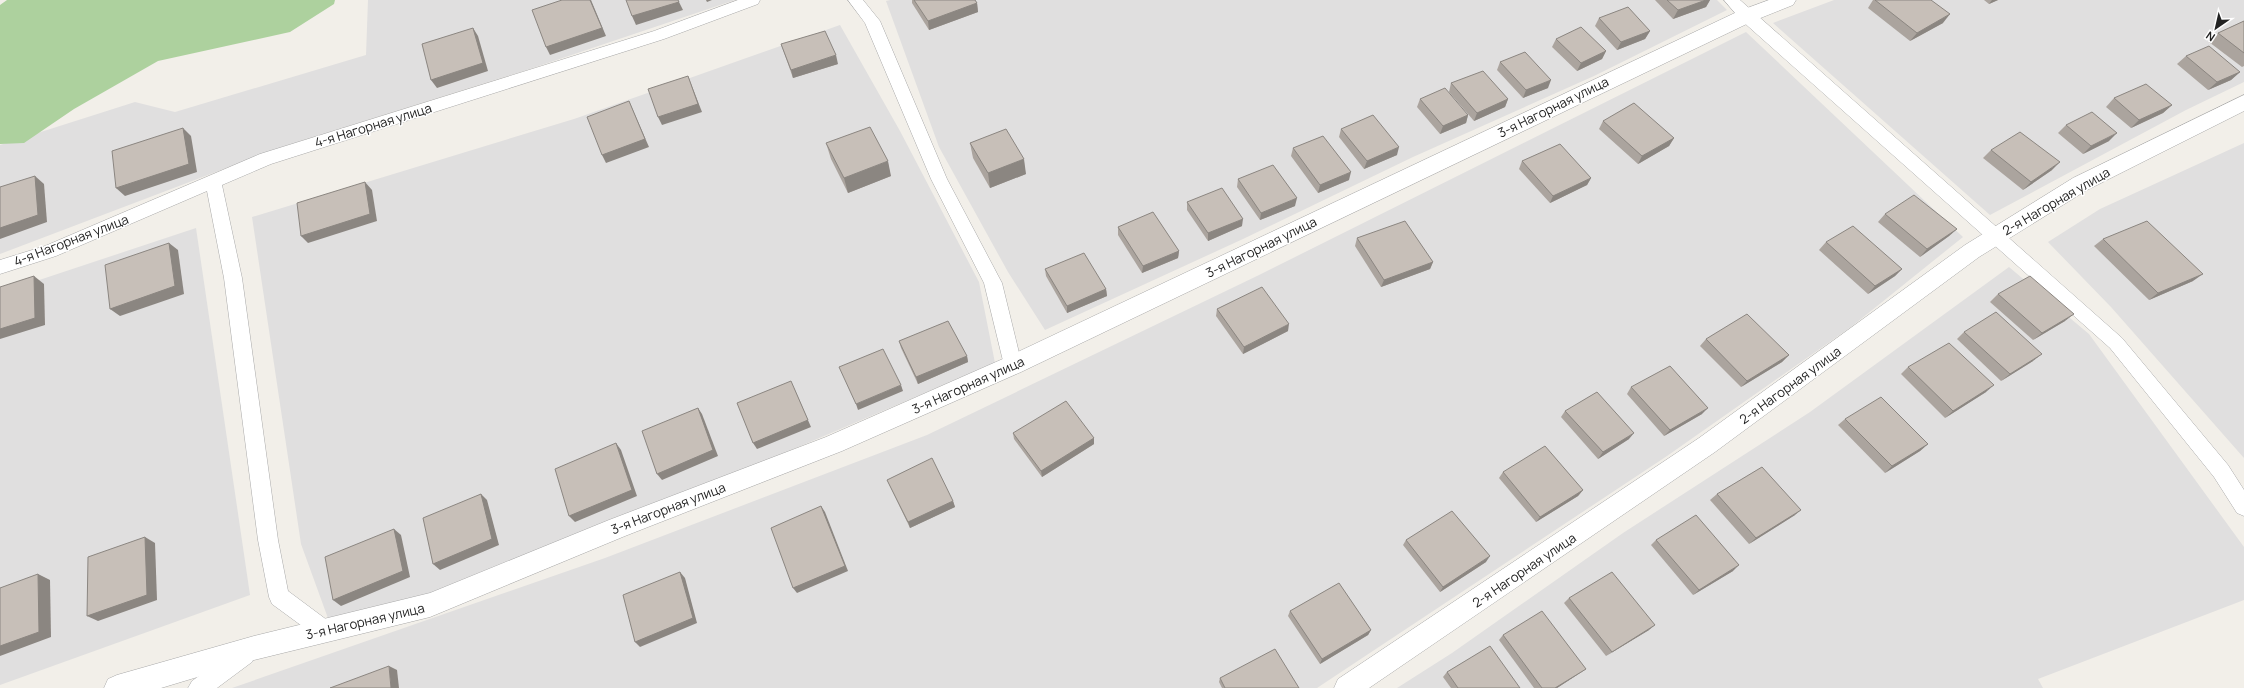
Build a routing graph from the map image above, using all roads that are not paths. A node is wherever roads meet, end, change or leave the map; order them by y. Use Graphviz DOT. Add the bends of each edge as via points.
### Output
graph roads {
  1 [pos="753,0"];
  2 [pos="855,0"];
  3 [pos="1787,0"];
  4 [pos="1738,8"];
  5 [pos="2244,102"];
  6 [pos="213,182"];
  7 [pos="1994,237"];
  8 [pos="0,268"];
  9 [pos="1013,365"];
  10 [pos="2244,507"];
  11 [pos="324,630"];
  12 [pos="254,648"];
  13 [pos="117,688"];
  14 [pos="199,688"];
  15 [pos="1347,688"];
  1 -- 6 [label="lane, 4-я Нагорная улица" via="659,35 266,159"];
  2 -- 9 [label="lane" via="872,21 939,179 993,283"];
  3 -- 4 [label="street, 3-я Нагорная улица"];
  4 -- 7 [label="lane"];
  4 -- 9 [label="street, 3-я Нагорная улица"];
  5 -- 7 [label="street, 2-я Нагорная улица" via="2080,184"];
  6 -- 8 [label="lane, 4-я Нагорная улица" via="50,251"];
  6 -- 11 [label="lane" via="233,278 268,540 279,597"];
  7 -- 10 [label="lane" via="2116,343 2221,471"];
  7 -- 15 [label="street, 2-я Нагорная улица" via="1707,445"];
  9 -- 11 [label="street, 3-я Нагорная улица" via="834,444 617,528 430,605"];
  11 -- 12 [label="street, 3-я Нагорная улица"];
  12 -- 13 [label="street, 3-я Нагорная улица"];
  12 -- 14 [label="lane"];
}
